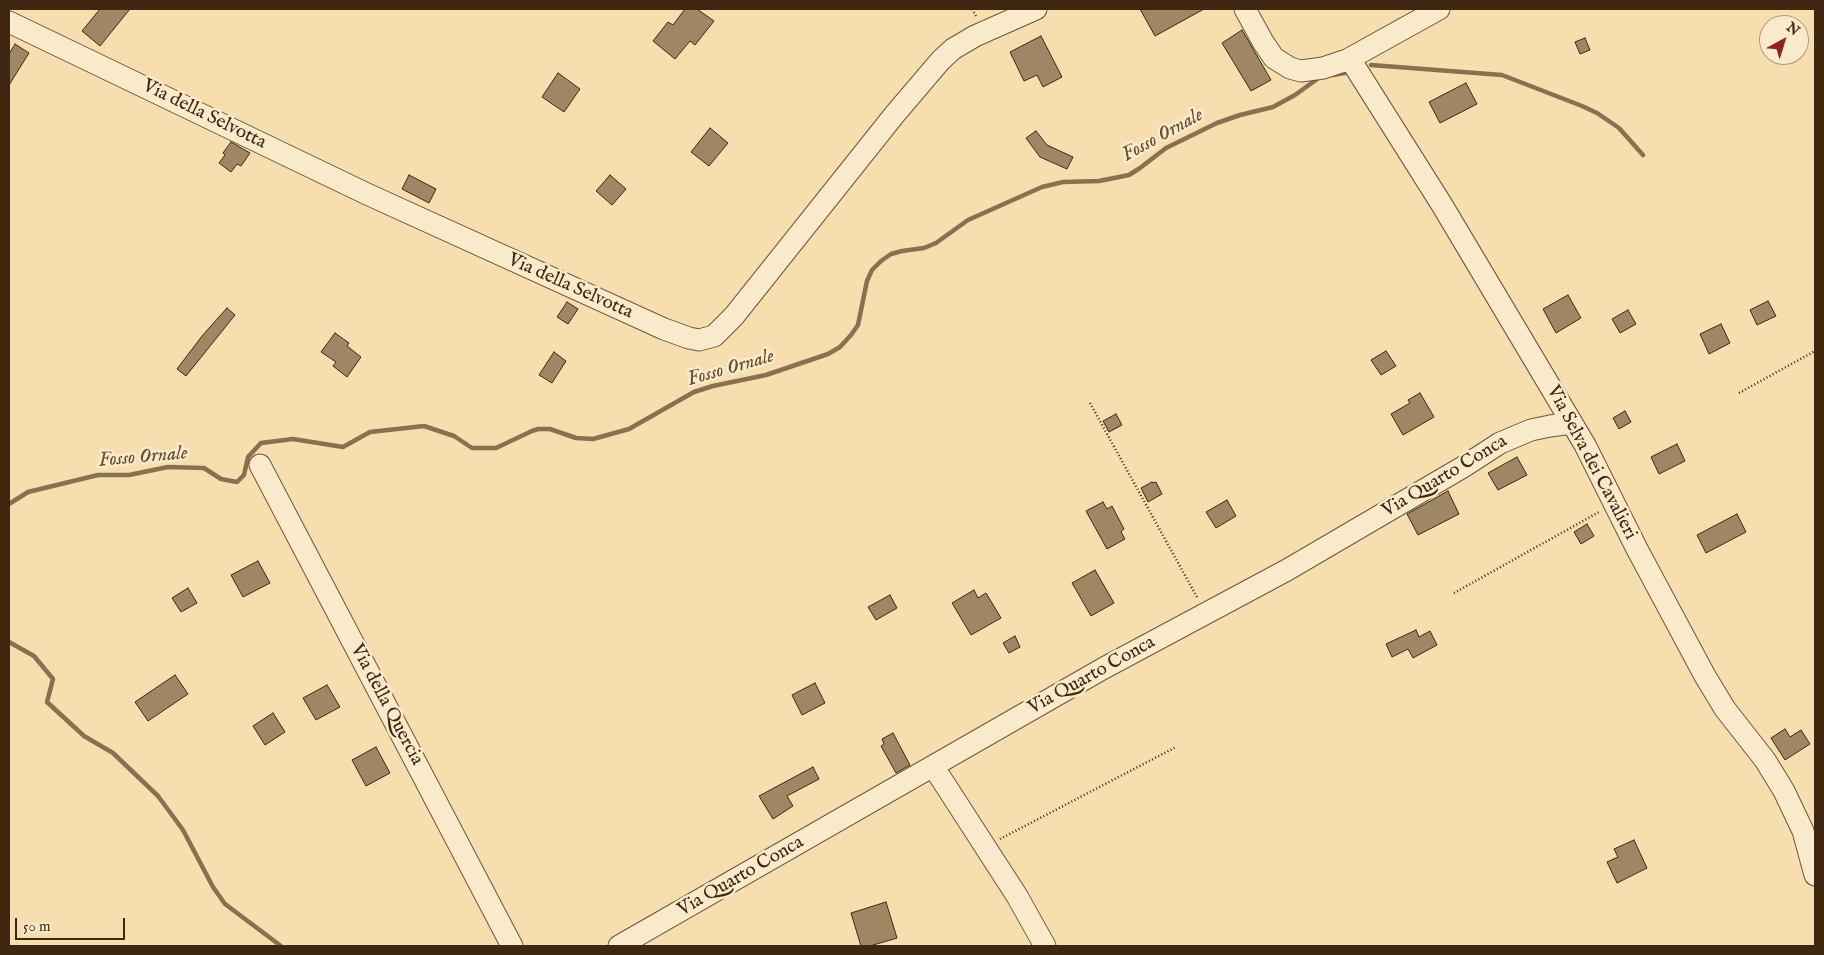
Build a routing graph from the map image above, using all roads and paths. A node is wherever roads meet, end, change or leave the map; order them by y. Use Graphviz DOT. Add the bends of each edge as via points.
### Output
graph roads {
  1 [pos="1036,9"];
  2 [pos="1244,9"];
  3 [pos="1439,9"];
  4 [pos="9,22"];
  5 [pos="1350,59"];
  6 [pos="1815,350"];
  7 [pos="1739,393"];
  8 [pos="1090,403"];
  9 [pos="1572,424"];
  10 [pos="260,465"];
  11 [pos="1615,503"];
  12 [pos="1454,593"];
  13 [pos="1206,614"];
  14 [pos="1176,747"];
  15 [pos="934,766"];
  16 [pos="986,847"];
  17 [pos="1815,875"];
  18 [pos="512,946"];
  19 [pos="619,946"];
  20 [pos="1045,946"];
  1 -- 4 [label="street, Via della Selvotta" via="965,42 941,60 734,316 714,336 700,340 664,330 376,198"];
  2 -- 5 [label="street" via="1270,52 1290,68 1313,70"];
  3 -- 5 [label="street"];
  5 -- 9 [label="street, Via Selva dei Cavalieri"];
  6 -- 7 [label="path"];
  8 -- 13 [label="path"];
  9 -- 11 [label="street, Via Selva dei Cavalieri"];
  9 -- 13 [label="street, Via Quarto Conca" via="1531,430 1500,444"];
  10 -- 18 [label="street, Via della Quercia"];
  11 -- 12 [label="path"];
  11 -- 17 [label="street, Via Selva dei Cavalieri" via="1705,676 1784,791 1803,831"];
  13 -- 15 [label="street, Via Quarto Conca" via="1104,668"];
  14 -- 16 [label="path"];
  15 -- 16 [label="street"];
  15 -- 19 [label="street, Via Quarto Conca"];
  16 -- 20 [label="street"];
}
